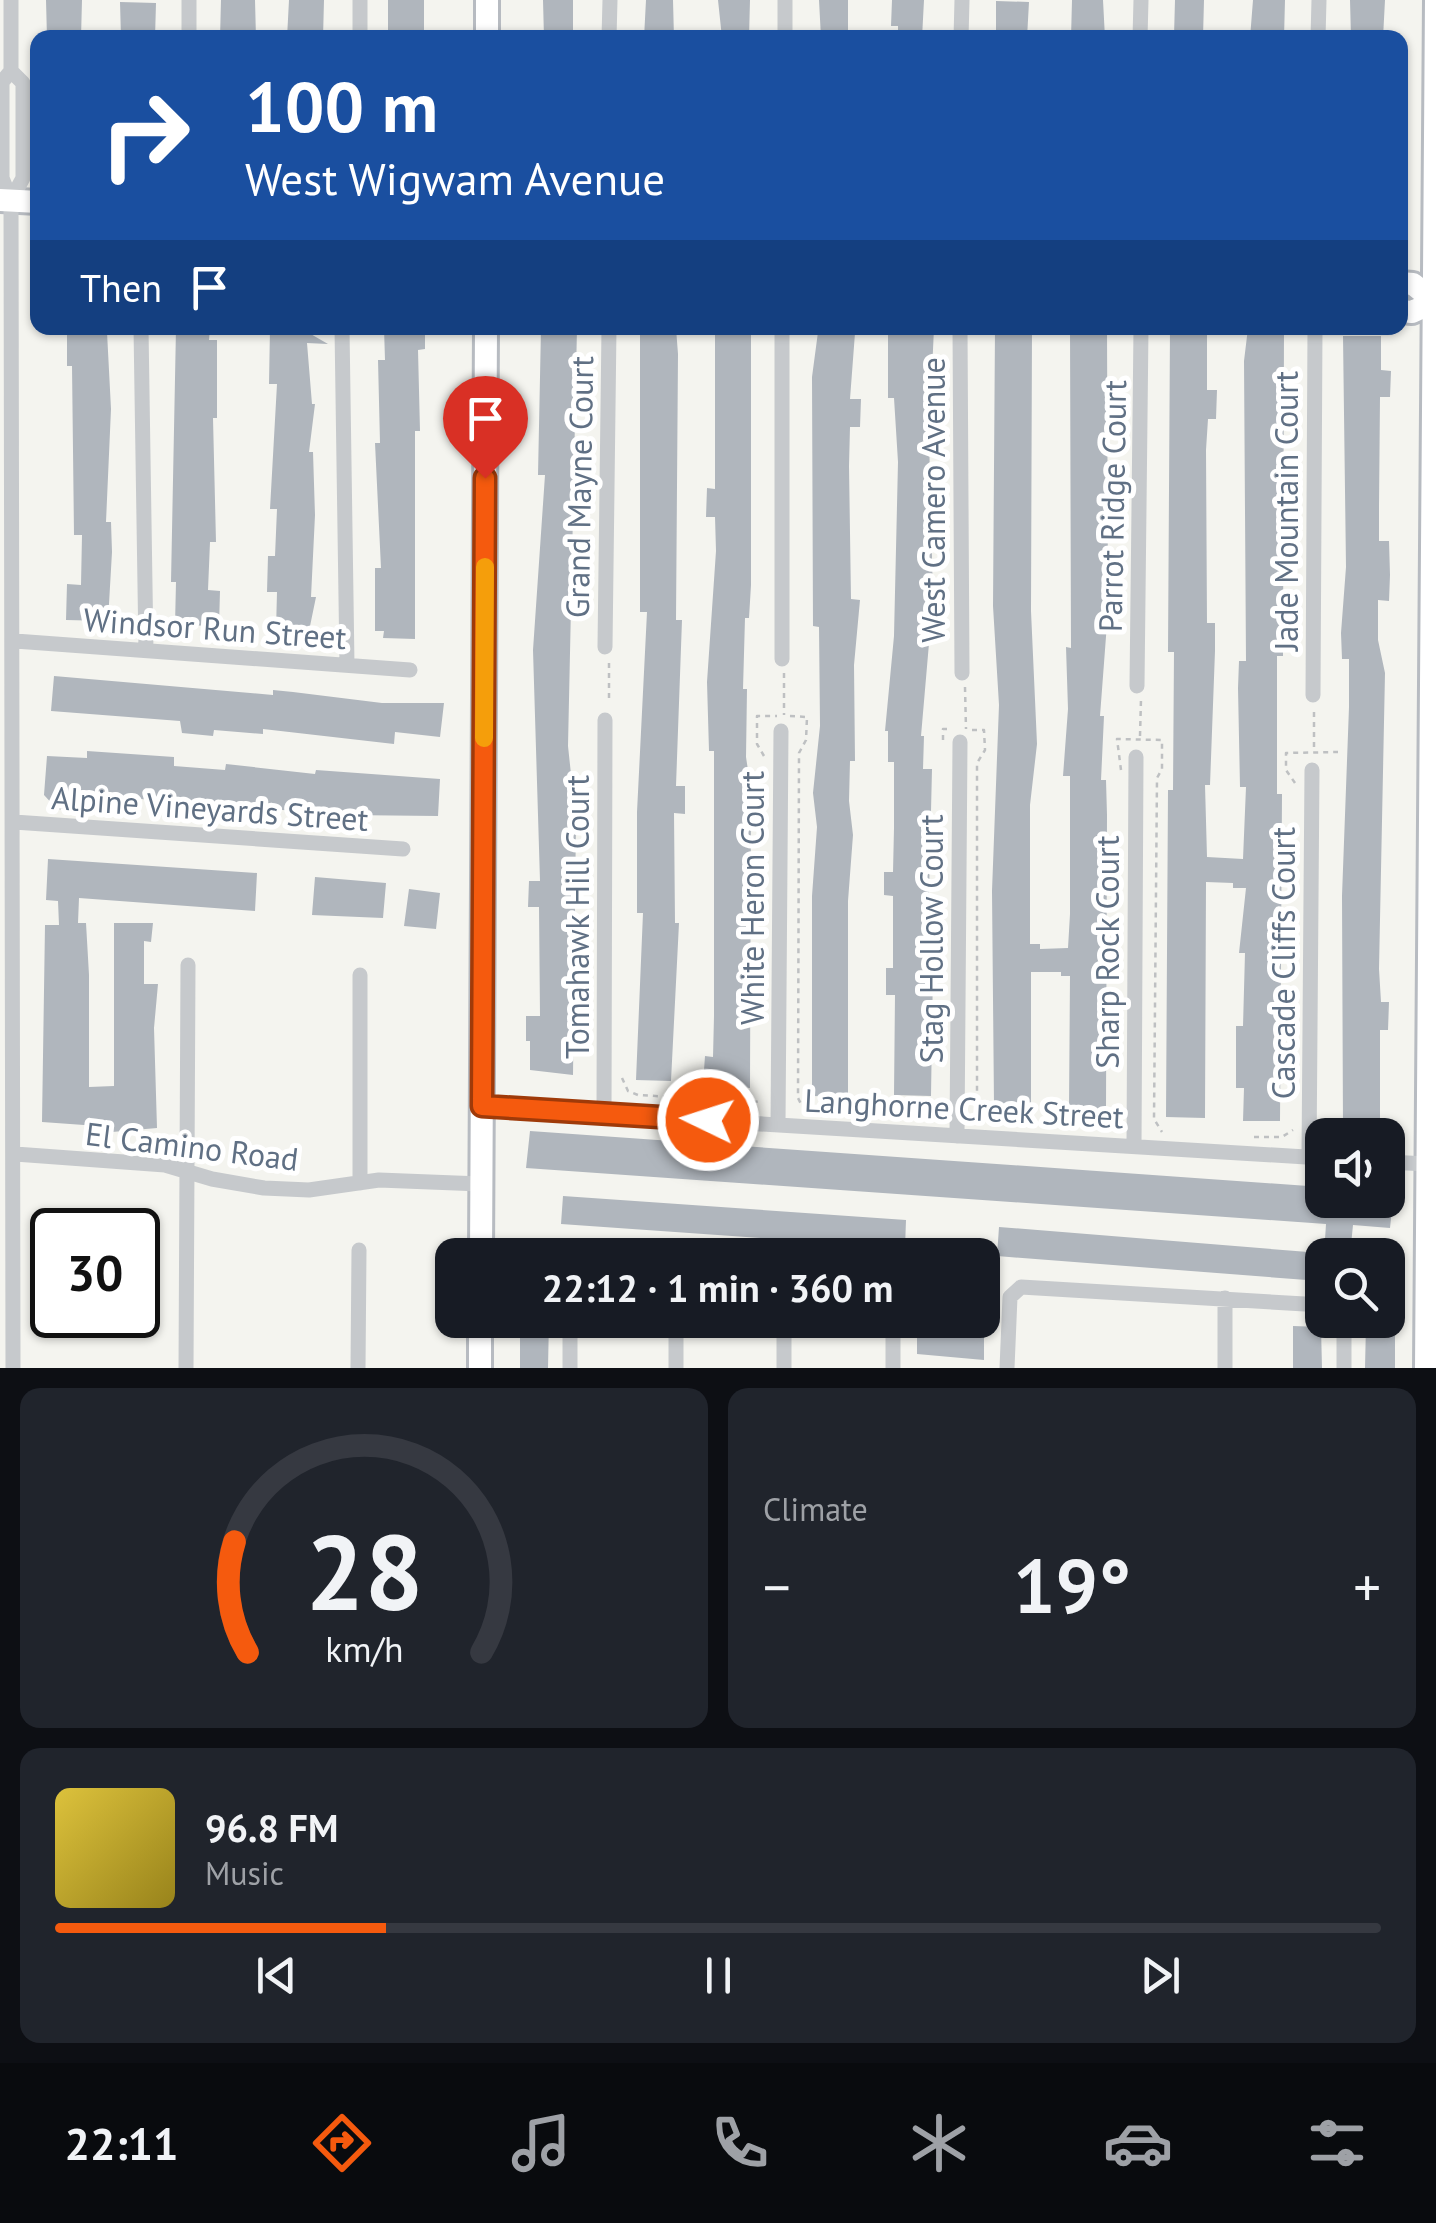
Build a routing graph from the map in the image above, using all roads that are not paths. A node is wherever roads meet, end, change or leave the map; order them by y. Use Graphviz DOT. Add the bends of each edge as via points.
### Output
graph roads {
  1 [pos="11,0"];
  2 [pos="189,0"];
  3 [pos="360,0"];
  4 [pos="487,0"];
  5 [pos="610,0"];
  6 [pos="785,0"];
  7 [pos="962,0"];
  8 [pos="1140,0"];
  9 [pos="1319,0"];
  10 [pos="1436,0"];
  11 [pos="189,30"];
  12 [pos="360,30"];
  13 [pos="487,30"];
  14 [pos="610,30"];
  15 [pos="785,30"];
  16 [pos="961,30"];
  17 [pos="1140,30"];
  18 [pos="1318,30"];
  19 [pos="1435,182"];
  20 [pos="6,200"];
  21 [pos="1408,284"];
  22 [pos="1435,301"];
  23 [pos="1408,312"];
  24 [pos="141,335"];
  25 [pos="342,335"];
  26 [pos="486,335"];
  27 [pos="608,335"];
  28 [pos="782,335"];
  29 [pos="960,335"];
  30 [pos="1141,335"];
  31 [pos="1314,335"];
  32 [pos="1434,458"];
  33 [pos="14,641"];
  34 [pos="1434,646"];
  35 [pos="146,650"];
  36 [pos="607,654"];
  37 [pos="347,665"];
  38 [pos="783,665"];
  39 [pos="410,670"];
  40 [pos="964,679"];
  41 [pos="1139,692"];
  42 [pos="1314,702"];
  43 [pos="604,720"];
  44 [pos="783,724"];
  45 [pos="963,736"];
  46 [pos="1136,757"];
  47 [pos="1312,770"];
  48 [pos="14,822"];
  49 [pos="1433,826"];
  50 [pos="403,848"];
  51 [pos="188,965"];
  52 [pos="360,975"];
  53 [pos="1432,1038"];
  54 [pos="482,1106"];
  55 [pos="604,1114"];
  56 [pos="1316,1118"];
  57 [pos="778,1125"];
  58 [pos="957,1136"];
  59 [pos="1134,1146"];
  60 [pos="16,1154"];
  61 [pos="1305,1157"];
  62 [pos="1405,1163"];
  63 [pos="1427,1164"];
  64 [pos="186,1171"];
  65 [pos="360,1183"];
  66 [pos="481,1184"];
  67 [pos="1431,1236"];
  68 [pos="481,1238"];
  69 [pos="359,1250"];
  70 [pos="1225,1298"];
  71 [pos="1305,1303"];
  72 [pos="480,1338"];
  73 [pos="570,1338"];
  74 [pos="676,1338"];
  75 [pos="784,1338"];
  76 [pos="893,1338"];
  77 [pos="1344,1338"];
  78 [pos="13,1368"];
  79 [pos="186,1368"];
  80 [pos="358,1368"];
  81 [pos="480,1368"];
  82 [pos="570,1368"];
  83 [pos="676,1368"];
  84 [pos="784,1368"];
  85 [pos="893,1368"];
  86 [pos="1007,1368"];
  87 [pos="1225,1368"];
  88 [pos="1344,1368"];
  89 [pos="1426,1368"];
  1 -- 20 [label="street" via="11,70 23,82 23,178"];
  2 -- 11 [label="street"];
  3 -- 12 [label="street"];
  4 -- 13 [label="street"];
  5 -- 14 [label="street"];
  6 -- 15 [label="street"];
  7 -- 16 [label="street"];
  8 -- 17 [label="street"];
  9 -- 18 [label="street"];
  10 -- 19 [label="street"];
  19 -- 22 [label="street"];
  20 -- 33 [label="street"];
  21 -- 22 [label="street"];
  22 -- 23 [label="street"];
  22 -- 32 [label="street"];
  24 -- 35 [label="street"];
  25 -- 37 [label="street"];
  26 -- 54 [label="street"];
  27 -- 36 [label="street, Grand Mayne Court"];
  28 -- 38 [label="street"];
  29 -- 40 [label="street, West Camero Avenue"];
  30 -- 41 [label="street, Parrot Ridge Court"];
  31 -- 42 [label="street, Jade Mountain Court"];
  32 -- 34 [label="street"];
  33 -- 35 [label="street, Windsor Run Street"];
  33 -- 48 [label="street"];
  34 -- 49 [label="street"];
  35 -- 37 [label="street, Windsor Run Street"];
  37 -- 39 [label="street, Windsor Run Street"];
  43 -- 55 [label="street, Tomahawk Hill Court"];
  44 -- 57 [label="street, White Heron Court"];
  45 -- 58 [label="street, Stag Hollow Court"];
  46 -- 59 [label="street, Sharp Rock Court"];
  47 -- 56 [label="street, Cascade Cliffs Court"];
  48 -- 50 [label="street, Alpine Vineyards Street"];
  48 -- 60 [label="street"];
  49 -- 53 [label="street"];
  51 -- 64 [label="street"];
  52 -- 65 [label="street"];
  53 -- 63 [label="street"];
  54 -- 55 [label="street, Langhorne Creek Street"];
  54 -- 66 [label="street"];
  55 -- 57 [label="street, Langhorne Creek Street"];
  57 -- 58 [label="street, Langhorne Creek Street"];
  58 -- 59 [label="street, Langhorne Creek Street"];
  59 -- 61 [label="street, Langhorne Creek Street"];
  60 -- 64 [label="street, El Camino Road"];
  60 -- 78 [label="street"];
  62 -- 63 [label="street"];
  63 -- 67 [label="street"];
  64 -- 65 [label="street, El Camino Road" via="264,1188"];
  64 -- 79 [label="street"];
  65 -- 66 [label="street, El Camino Road"];
  66 -- 68 [label="street"];
  67 -- 89 [label="street"];
  69 -- 80 [label="street"];
  70 -- 71 [label="street"];
  70 -- 86 [label="street" via="1040,1285 1014,1291"];
  70 -- 87 [label="street"];
  72 -- 81 [label="street"];
  73 -- 82 [label="street"];
  74 -- 83 [label="street"];
  75 -- 84 [label="street"];
  76 -- 85 [label="street"];
  77 -- 88 [label="street"];
}
